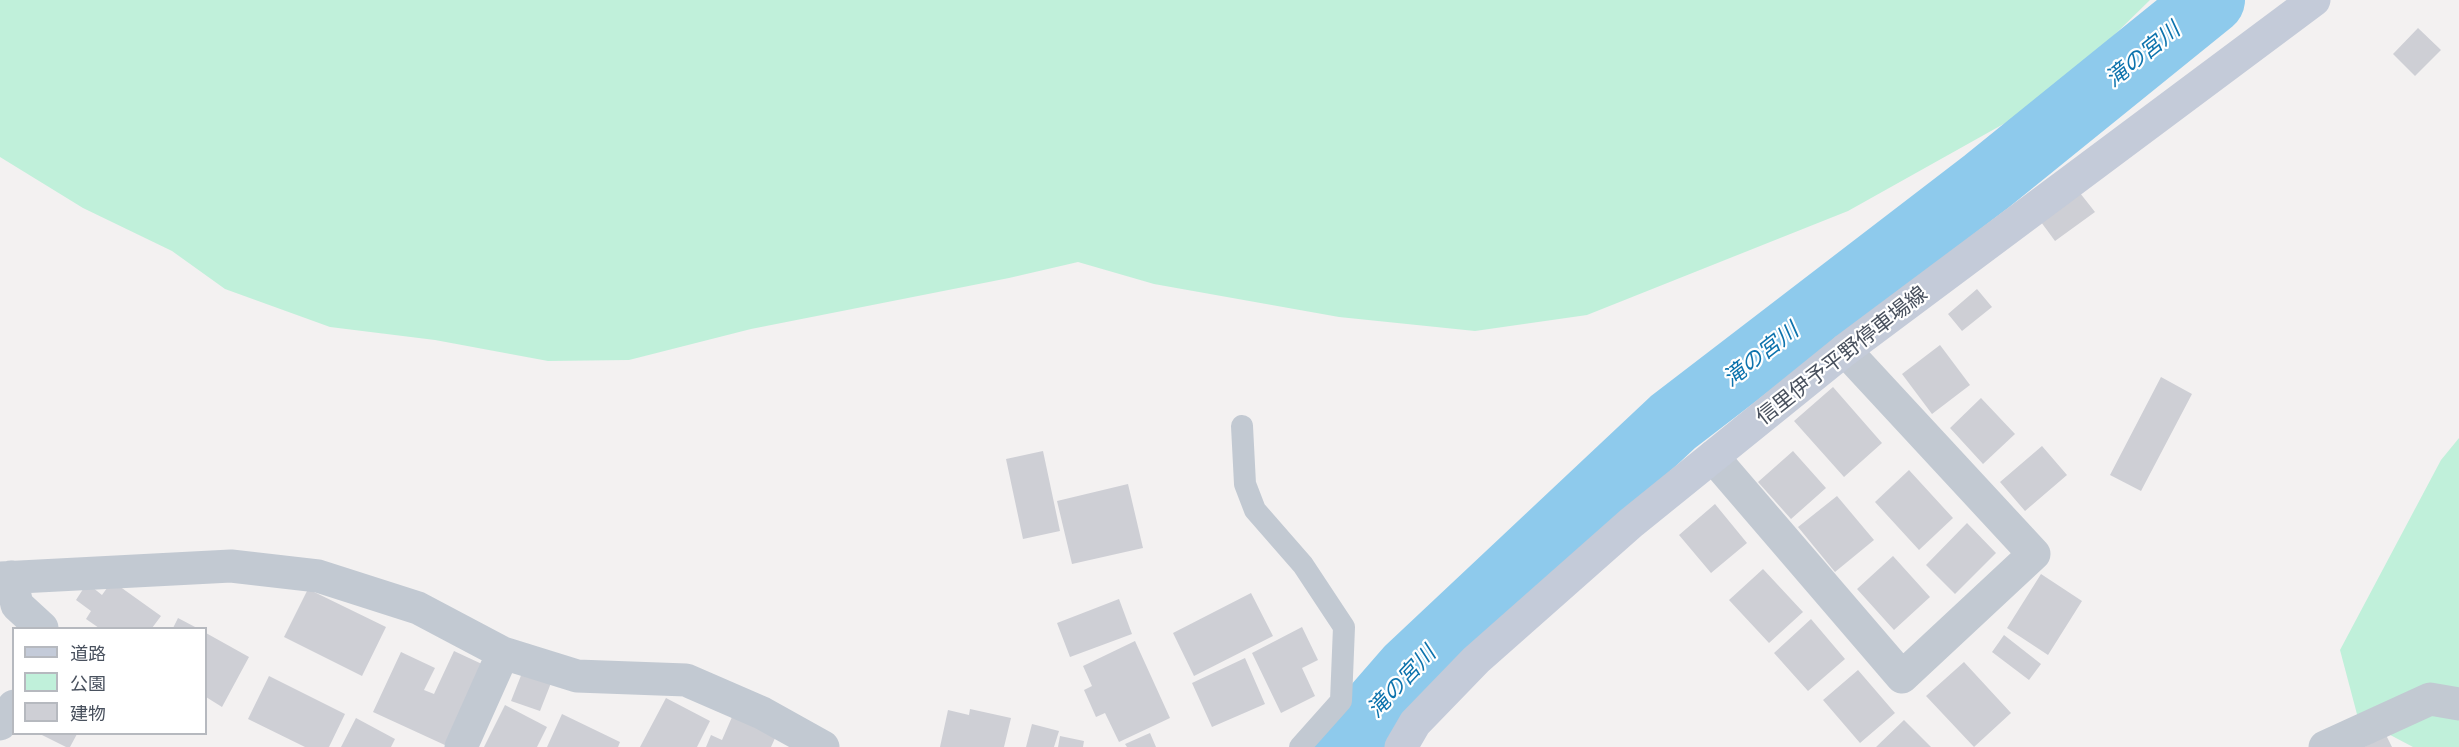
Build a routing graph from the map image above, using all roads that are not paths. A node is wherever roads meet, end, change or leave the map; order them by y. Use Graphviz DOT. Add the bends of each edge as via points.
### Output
graph roads {
  1 [pos="2314,0"];
  2 [pos="1845,350"];
  3 [pos="1242,426"];
  4 [pos="1713,457"];
  5 [pos="5,577"];
  6 [pos="41,627"];
  7 [pos="503,653"];
  8 [pos="2459,704"];
  9 [pos="12,709"];
  10 [pos="0,724"];
  11 [pos="461,747"];
  12 [pos="823,747"];
  13 [pos="1300,747"];
  14 [pos="1401,747"];
  15 [pos="2325,747"];
  1 -- 2 [label="main road, 信里伊予平野停車場線"];
  2 -- 4 [label="main road, 信里伊予平野停車場線"];
  2 -- 4 [label="street" via="2034,554 1902,677"];
  3 -- 13 [label="lane" via="1245,484 1255,510 1303,565 1344,627 1341,701"];
  4 -- 14 [label="main road, 信里伊予平野停車場線" via="1476,660 1416,723"];
  5 -- 6 [label="street" via="17,605"];
  5 -- 7 [label="street" via="231,566 318,576 418,608"];
  7 -- 11 [label="street"];
  7 -- 12 [label="street" via="577,676 686,680 762,713"];
  8 -- 15 [label="street" via="2430,699"];
  9 -- 10 [label="street"];
}
